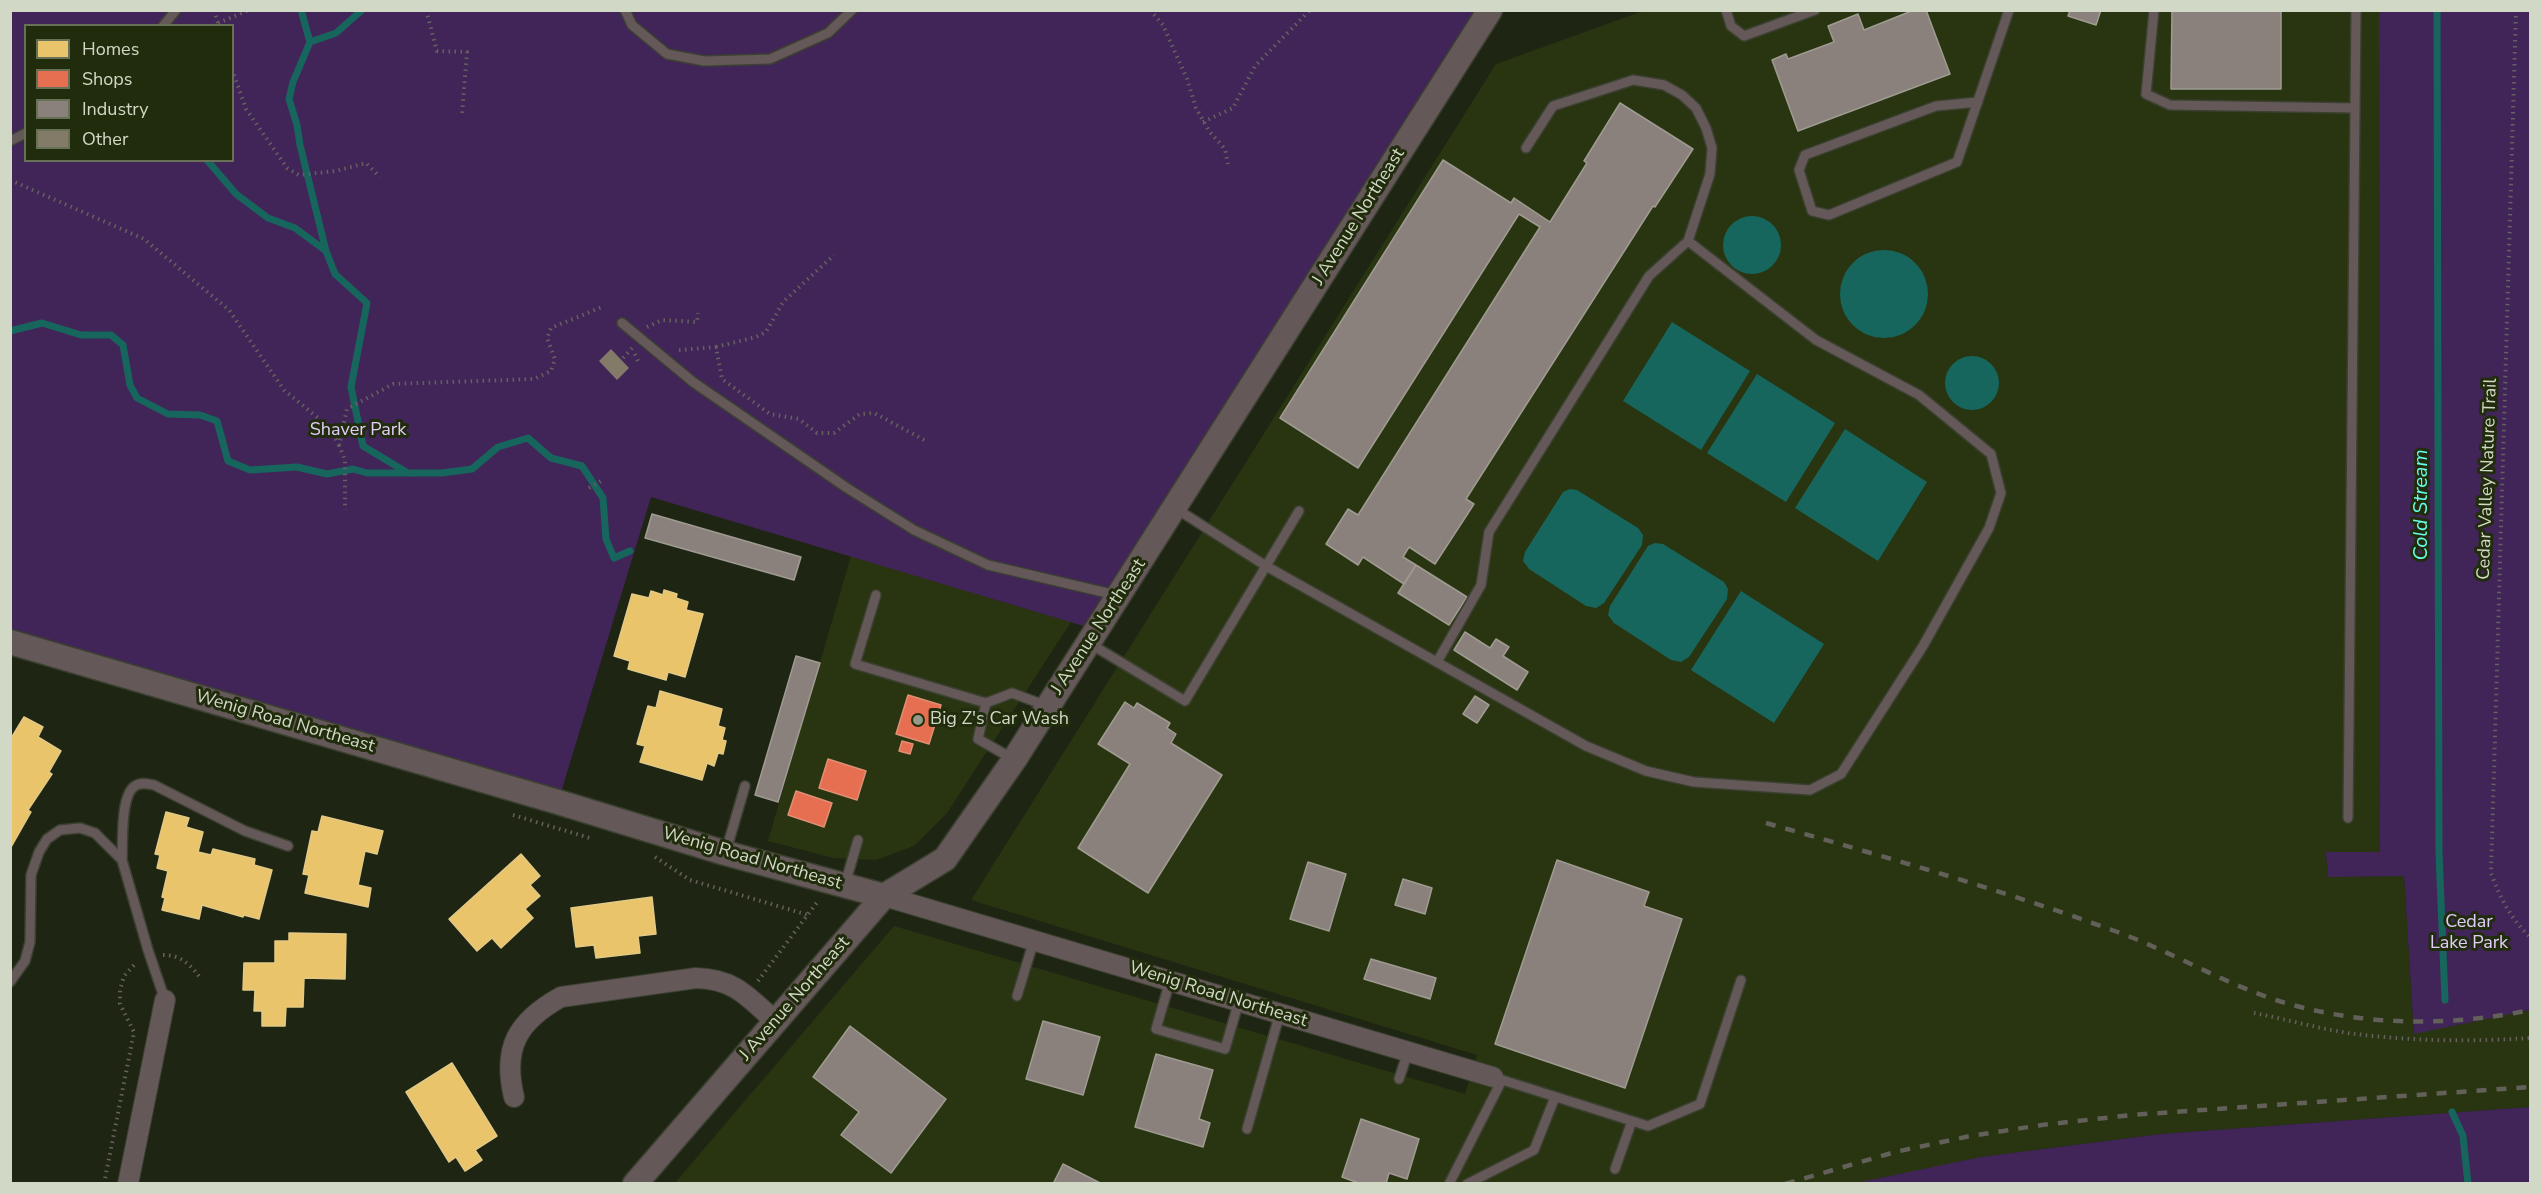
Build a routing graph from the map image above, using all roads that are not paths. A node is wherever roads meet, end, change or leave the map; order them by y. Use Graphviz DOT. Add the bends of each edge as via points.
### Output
graph roads {
  1 [pos="176,10"];
  2 [pos="624,10"];
  3 [pos="852,10"];
  4 [pos="1490,10"];
  5 [pos="1726,10"];
  6 [pos="1815,10"];
  7 [pos="2009,10"];
  8 [pos="2154,10"];
  9 [pos="2356,10"];
  10 [pos="165,24"];
  11 [pos="1978,102"];
  12 [pos="2355,108"];
  13 [pos="24,134"];
  14 [pos="10,141"];
  15 [pos="1526,148"];
  16 [pos="1688,241"];
  17 [pos="622,323"];
  18 [pos="1175,508"];
  19 [pos="1299,511"];
  20 [pos="1266,566"];
  21 [pos="876,595"];
  22 [pos="1118,596"];
  23 [pos="10,642"];
  24 [pos="1089,643"];
  25 [pos="1437,662"];
  26 [pos="986,703"];
  27 [pos="1048,706"];
  28 [pos="1014,760"];
  29 [pos="745,786"];
  30 [pos="2348,818"];
  31 [pos="858,840"];
  32 [pos="288,846"];
  33 [pos="725,853"];
  34 [pos="122,860"];
  35 [pos="844,886"];
  36 [pos="884,896"];
  37 [pos="1034,940"];
  38 [pos="1741,980"];
  39 [pos="1170,981"];
  40 [pos="10,982"];
  41 [pos="1017,996"];
  42 [pos="165,1000"];
  43 [pos="1239,1001"];
  44 [pos="1280,1013"];
  45 [pos="776,1022"];
  46 [pos="1408,1052"];
  47 [pos="1399,1079"];
  48 [pos="1497,1079"];
  49 [pos="514,1097"];
  50 [pos="1555,1097"];
  51 [pos="1632,1121"];
  52 [pos="1247,1129"];
  53 [pos="1615,1169"];
  54 [pos="128,1184"];
  55 [pos="634,1184"];
  56 [pos="1449,1184"];
  57 [pos="1467,1184"];
  1 -- 10 [label="lane"];
  2 -- 3 [label="lane" via="632,25 667,54 704,61 770,59 828,33"];
  4 -- 18 [label="street, J Avenue Northeast"];
  5 -- 6 [label="lane" via="1731,26 1744,36"];
  7 -- 11 [label="lane"];
  8 -- 12 [label="lane" via="2146,94 2170,105"];
  9 -- 12 [label="lane"];
  11 -- 11 [label="lane" via="1958,162 1829,214 1812,211 1798,170 1806,155 1936,106"];
  12 -- 30 [label="lane"];
  13 -- 14 [label="lane"];
  15 -- 16 [label="lane" via="1553,106 1633,80 1664,86 1682,95 1696,108 1712,148 1710,174"];
  16 -- 25 [label="lane" via="1649,276 1489,532 1481,585"];
  16 -- 25 [label="lane" via="1816,340 1919,394 1991,454 2001,493 1992,519 1923,646 1841,774 1810,790 1694,782 1646,771 1586,746"];
  17 -- 22 [label="lane" via="693,382 914,530 988,565"];
  18 -- 20 [label="lane"];
  18 -- 22 [label="street, J Avenue Northeast"];
  19 -- 20 [label="lane"];
  20 -- 24 [label="lane" via="1185,701"];
  20 -- 25 [label="lane"];
  21 -- 26 [label="lane" via="855,664"];
  22 -- 24 [label="street, J Avenue Northeast"];
  23 -- 33 [label="street, Wenig Road Northeast"];
  24 -- 27 [label="street, J Avenue Northeast"];
  26 -- 27 [label="lane" via="1012,693"];
  26 -- 28 [label="lane" via="978,740"];
  27 -- 28 [label="street, J Avenue Northeast"];
  28 -- 36 [label="street, J Avenue Northeast" via="945,859"];
  29 -- 33 [label="lane"];
  31 -- 35 [label="lane"];
  32 -- 34 [label="lane" via="245,831 145,784 135,786 125,806"];
  33 -- 35 [label="street, Wenig Road Northeast"];
  34 -- 40 [label="lane" via="88,829 60,830 48,839 31,875 30,942 25,961"];
  34 -- 42 [label="lane"];
  35 -- 36 [label="street, Wenig Road Northeast"];
  36 -- 37 [label="street, Wenig Road Northeast"];
  36 -- 45 [label="street, J Avenue Northeast"];
  37 -- 39 [label="street, Wenig Road Northeast"];
  37 -- 41 [label="lane"];
  38 -- 51 [label="lane" via="1701,1104 1648,1126"];
  39 -- 43 [label="street, Wenig Road Northeast"];
  39 -- 43 [label="lane" via="1156,1029 1225,1049"];
  42 -- 54 [label="street"];
  43 -- 44 [label="street, Wenig Road Northeast"];
  44 -- 46 [label="street, Wenig Road Northeast"];
  44 -- 52 [label="lane"];
  45 -- 49 [label="street" via="731,984 713,978 561,997 526,1021 515,1039 510,1058"];
  45 -- 55 [label="street, J Avenue Northeast"];
  46 -- 47 [label="lane"];
  46 -- 48 [label="street, Wenig Road Northeast"];
  48 -- 50 [label="lane"];
  48 -- 56 [label="lane"];
  50 -- 51 [label="lane"];
  50 -- 57 [label="lane" via="1534,1150"];
  51 -- 53 [label="lane"];
}
